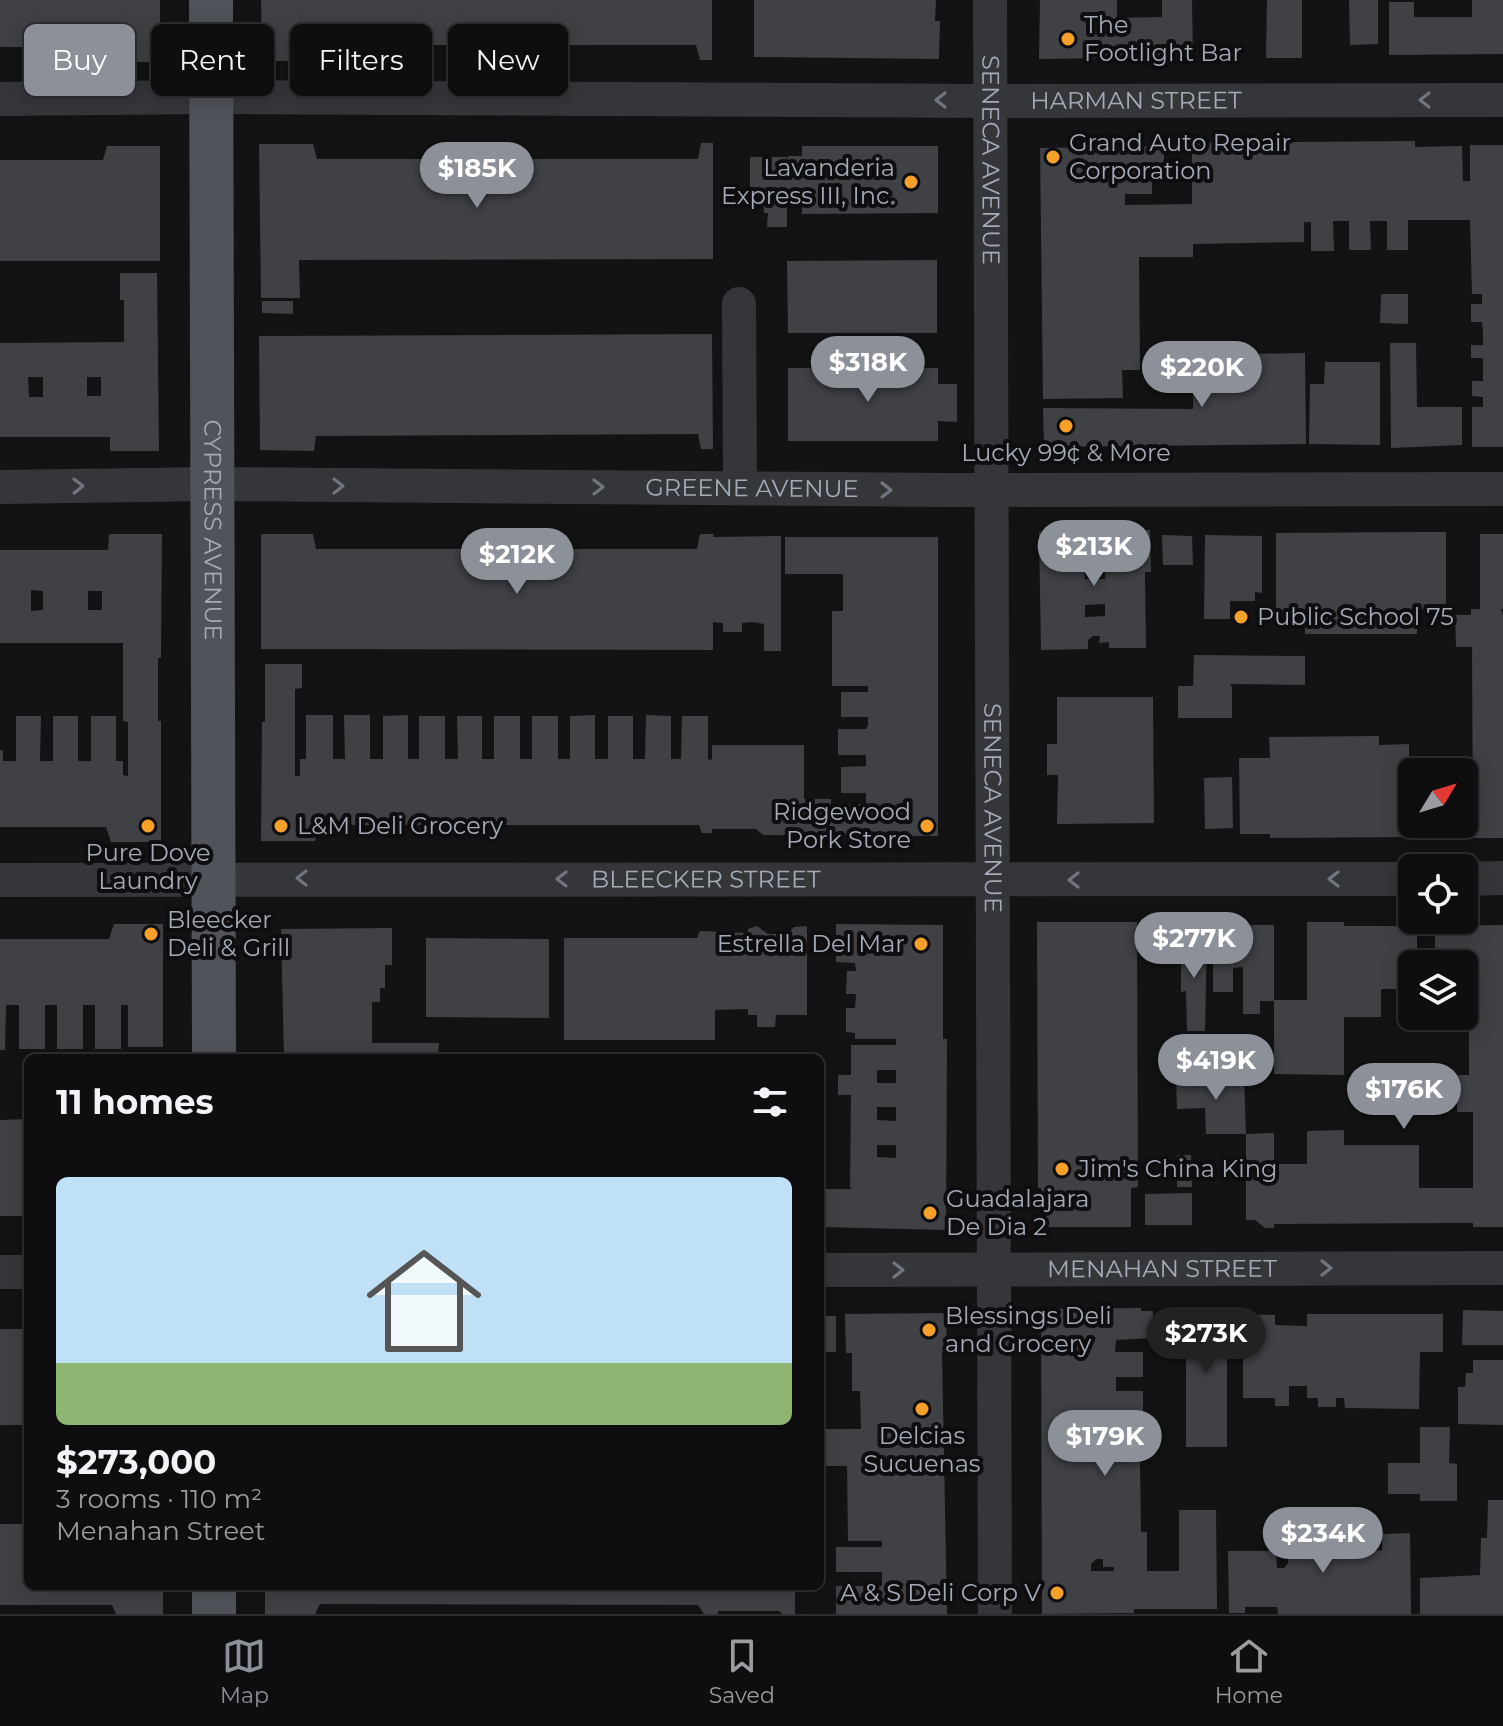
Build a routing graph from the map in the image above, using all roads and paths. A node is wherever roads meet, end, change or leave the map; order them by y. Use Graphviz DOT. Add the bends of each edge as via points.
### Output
graph roads {
  1 [pos="211,0"];
  2 [pos="990,0"];
  3 [pos="211,97"];
  4 [pos="0,99"];
  5 [pos="1503,100"];
  6 [pos="991,101"];
  7 [pos="739,304"];
  8 [pos="212,484"];
  9 [pos="0,487"];
  10 [pos="740,488"];
  11 [pos="1503,489"];
  12 [pos="992,490"];
  13 [pos="1503,878"];
  14 [pos="213,879"];
  15 [pos="1398,879"];
  16 [pos="1478,879"];
  17 [pos="0,880"];
  18 [pos="993,880"];
  19 [pos="214,1054"];
  20 [pos="1503,1268"];
  21 [pos="994,1269"];
  22 [pos="824,1270"];
  23 [pos="0,1272"];
  24 [pos="24,1272"];
  25 [pos="214,1590"];
  26 [pos="214,1614"];
  27 [pos="995,1614"];
  1 -- 3 [label="main road, CYPRESS AVENUE"];
  2 -- 6 [label="street, SENECA AVENUE"];
  3 -- 4 [label="street, HARMAN STREET"];
  6 -- 3 [label="street, HARMAN STREET, one-way"];
  3 -- 8 [label="main road, CYPRESS AVENUE"];
  5 -- 6 [label="street, HARMAN STREET, one-way"];
  6 -- 12 [label="street, SENECA AVENUE"];
  7 -- 10 [label="street"];
  9 -- 8 [label="street, GREENE AVENUE, one-way"];
  8 -- 10 [label="street, GREENE AVENUE, one-way"];
  8 -- 14 [label="main road, CYPRESS AVENUE"];
  10 -- 12 [label="street, GREENE AVENUE, one-way"];
  11 -- 12 [label="street, GREENE AVENUE"];
  12 -- 18 [label="street, SENECA AVENUE"];
  13 -- 16 [label="street"];
  14 -- 17 [label="street, BLEECKER STREET"];
  18 -- 14 [label="street, BLEECKER STREET, one-way"];
  14 -- 19 [label="main road, CYPRESS AVENUE"];
  15 -- 18 [label="street, BLEECKER STREET, one-way"];
  18 -- 21 [label="street, SENECA AVENUE"];
  21 -- 20 [label="street, MENAHAN STREET, one-way"];
  22 -- 21 [label="street, MENAHAN STREET, one-way"];
  21 -- 27 [label="street, SENECA AVENUE"];
  23 -- 24 [label="street"];
  25 -- 26 [label="main road"];
}
